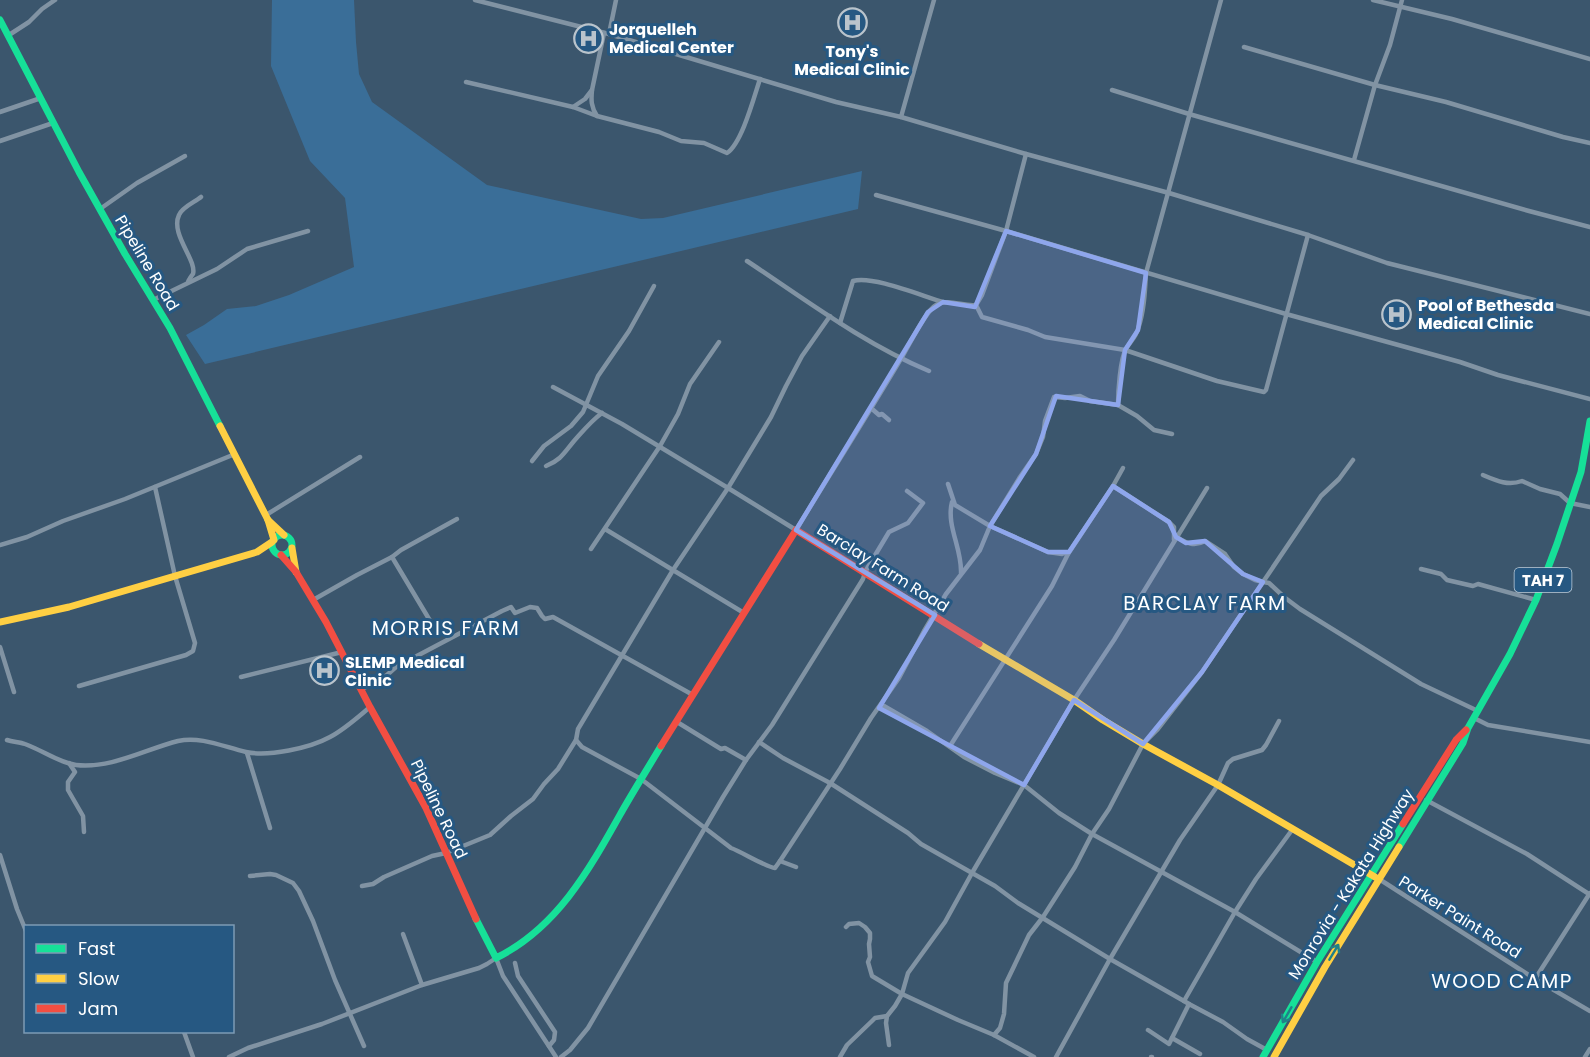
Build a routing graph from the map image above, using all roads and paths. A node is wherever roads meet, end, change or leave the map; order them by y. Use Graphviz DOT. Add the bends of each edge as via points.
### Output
graph roads {
  1 [pos="46,0"];
  2 [pos="55,0"];
  3 [pos="475,0"];
  4 [pos="616,0"];
  5 [pos="934,0"];
  6 [pos="1221,0"];
  7 [pos="1373,0"];
  8 [pos="1402,0"];
  9 [pos="1400,8"];
  10 [pos="42,9"];
  11 [pos="1,23"];
  12 [pos="607,34"];
  13 [pos="9,35"];
  14 [pos="1244,47"];
  15 [pos="1590,59"];
  16 [pos="760,79"];
  17 [pos="466,82"];
  18 [pos="1375,85"];
  19 [pos="592,90"];
  20 [pos="1112,90"];
  21 [pos="41,98"];
  22 [pos="573,107"];
  23 [pos="0,111"];
  24 [pos="1189,114"];
  25 [pos="597,116"];
  26 [pos="901,117"];
  27 [pos="52,123"];
  28 [pos="0,141"];
  29 [pos="1590,143"];
  30 [pos="1026,154"];
  31 [pos="185,156"];
  32 [pos="1354,160"];
  33 [pos="1169,194"];
  34 [pos="876,195"];
  35 [pos="201,197"];
  36 [pos="100,209"];
  37 [pos="1590,227"];
  38 [pos="308,231"];
  39 [pos="1006,231"];
  40 [pos="1308,235"];
  41 [pos="747,261"];
  42 [pos="1146,273"];
  43 [pos="188,282"];
  44 [pos="654,286"];
  45 [pos="153,300"];
  46 [pos="943,302"];
  47 [pos="976,305"];
  48 [pos="1286,314"];
  49 [pos="1590,314"];
  50 [pos="830,316"];
  51 [pos="840,323"];
  52 [pos="719,342"];
  53 [pos="1125,350"];
  54 [pos="901,360"];
  55 [pos="929,371"];
  56 [pos="553,387"];
  57 [pos="1590,399"];
  58 [pos="586,405"];
  59 [pos="1118,405"];
  60 [pos="871,408"];
  61 [pos="602,413"];
  62 [pos="889,420"];
  63 [pos="1590,421"];
  64 [pos="1172,434"];
  65 [pos="660,446"];
  66 [pos="235,454"];
  67 [pos="360,457"];
  68 [pos="1353,460"];
  69 [pos="532,461"];
  70 [pos="546,466"];
  71 [pos="1123,468"];
  72 [pos="1483,475"];
  73 [pos="948,484"];
  74 [pos="1113,486"];
  75 [pos="155,487"];
  76 [pos="728,488"];
  77 [pos="1207,488"];
  78 [pos="907,491"];
  79 [pos="952,501"];
  80 [pos="1570,503"];
  81 [pos="1590,507"];
  82 [pos="267,518"];
  83 [pos="457,519"];
  84 [pos="990,526"];
  85 [pos="605,529"];
  86 [pos="796,530"];
  87 [pos="284,535"];
  88 [pos="1175,539"];
  89 [pos="273,541"];
  90 [pos="0,545"];
  91 [pos="292,548"];
  92 [pos="591,549"];
  93 [pos="257,552"];
  94 [pos="1068,554"];
  95 [pos="279,555"];
  96 [pos="392,557"];
  97 [pos="1421,569"];
  98 [pos="673,570"];
  99 [pos="296,572"];
  100 [pos="865,572"];
  101 [pos="960,575"];
  102 [pos="175,576"];
  103 [pos="1263,582"];
  104 [pos="314,600"];
  105 [pos="1536,600"];
  106 [pos="744,613"];
  107 [pos="935,615"];
  108 [pos="0,622"];
  109 [pos="432,624"];
  110 [pos="0,647"];
  111 [pos="342,652"];
  112 [pos="622,656"];
  113 [pos="1004,659"];
  114 [pos="241,677"];
  115 [pos="79,686"];
  116 [pos="362,689"];
  117 [pos="14,692"];
  118 [pos="693,695"];
  119 [pos="1074,700"];
  120 [pos="370,707"];
  121 [pos="879,708"];
  122 [pos="1478,711"];
  123 [pos="1474,718"];
  124 [pos="1279,721"];
  125 [pos="677,722"];
  126 [pos="1468,729"];
  127 [pos="576,740"];
  128 [pos="8,741"];
  129 [pos="759,742"];
  130 [pos="1590,742"];
  131 [pos="1143,744"];
  132 [pos="950,746"];
  133 [pos="247,753"];
  134 [pos="746,760"];
  135 [pos="69,763"];
  136 [pos="641,779"];
  137 [pos="830,783"];
  138 [pos="1024,785"];
  139 [pos="1218,785"];
  140 [pos="1426,800"];
  141 [pos="270,828"];
  142 [pos="706,828"];
  143 [pos="1292,830"];
  144 [pos="84,832"];
  145 [pos="1092,834"];
  146 [pos="446,853"];
  147 [pos="0,855"];
  148 [pos="780,861"];
  149 [pos="796,867"];
  150 [pos="972,873"];
  151 [pos="1162,873"];
  152 [pos="1371,875"];
  153 [pos="250,876"];
  154 [pos="1379,879"];
  155 [pos="362,886"];
  156 [pos="1590,893"];
  157 [pos="1235,912"];
  158 [pos="1043,917"];
  159 [pos="24,926"];
  160 [pos="846,927"];
  161 [pos="403,934"];
  162 [pos="496,957"];
  163 [pos="1110,959"];
  164 [pos="1317,962"];
  165 [pos="515,963"];
  166 [pos="1535,979"];
  167 [pos="422,985"];
  168 [pos="902,994"];
  169 [pos="1186,1003"];
  170 [pos="1590,1011"];
  171 [pos="350,1012"];
  172 [pos="887,1016"];
  173 [pos="1148,1030"];
  174 [pos="184,1033"];
  175 [pos="994,1035"];
  176 [pos="1172,1038"];
  177 [pos="889,1045"];
  178 [pos="364,1046"];
  179 [pos="549,1046"];
  180 [pos="1590,1049"];
  181 [pos="1200,1054"];
  182 [pos="1265,1054"];
  183 [pos="1276,1056"];
  184 [pos="193,1057"];
  185 [pos="229,1057"];
  186 [pos="556,1057"];
  187 [pos="561,1057"];
  188 [pos="840,1057"];
  189 [pos="1034,1057"];
  190 [pos="1056,1057"];
  191 [pos="1585,1057"];
  1 -- 10 [label="street"];
  2 -- 10 [label="street"];
  3 -- 12 [label="street"];
  4 -- 12 [label="street"];
  5 -- 26 [label="street"];
  6 -- 24 [label="street"];
  7 -- 9 [label="street"];
  8 -- 9 [label="street"];
  9 -- 15 [label="street"];
  9 -- 18 [label="street"];
  10 -- 13 [label="street"];
  11 -- 13 [label="main road, Pipeline Road"];
  12 -- 16 [label="street"];
  12 -- 19 [label="street"];
  13 -- 21 [label="main road, Pipeline Road"];
  14 -- 18 [label="street"];
  16 -- 25 [label="street" via="739,138 728,153 704,143 681,141"];
  16 -- 26 [label="street"];
  17 -- 22 [label="street"];
  18 -- 29 [label="street"];
  18 -- 32 [label="street"];
  19 -- 22 [label="street"];
  19 -- 25 [label="street"];
  20 -- 24 [label="street"];
  21 -- 23 [label="street"];
  21 -- 27 [label="main road, Pipeline Road"];
  22 -- 25 [label="street"];
  24 -- 32 [label="street"];
  24 -- 33 [label="street"];
  26 -- 30 [label="street"];
  27 -- 28 [label="street"];
  27 -- 36 [label="main road, Pipeline Road"];
  30 -- 33 [label="street"];
  30 -- 39 [label="street"];
  31 -- 36 [label="street"];
  32 -- 37 [label="street"];
  33 -- 40 [label="street"];
  33 -- 42 [label="street"];
  34 -- 39 [label="street"];
  35 -- 43 [label="street" via="178,216 180,237 193,268"];
  36 -- 45 [label="main road, Pipeline Road"];
  38 -- 43 [label="street" via="247,249"];
  39 -- 42 [label="street"];
  39 -- 47 [label="street"];
  40 -- 48 [label="street"];
  40 -- 49 [label="street" via="1387,263"];
  41 -- 50 [label="street"];
  42 -- 48 [label="street"];
  42 -- 53 [label="street" via="1138,330"];
  43 -- 45 [label="street"];
  44 -- 58 [label="street" via="598,376"];
  45 -- 66 [label="main road, Pipeline Road"];
  46 -- 47 [label="street"];
  46 -- 51 [label="street" via="859,279 853,281"];
  46 -- 54 [label="street" via="928,312"];
  47 -- 53 [label="street" via="982,317 1045,337"];
  48 -- 53 [label="street" via="1264,392 1217,381"];
  48 -- 57 [label="street"];
  50 -- 51 [label="street"];
  50 -- 76 [label="street" via="802,356"];
  51 -- 54 [label="street"];
  52 -- 65 [label="street" via="690,384"];
  53 -- 59 [label="street"];
  54 -- 55 [label="street"];
  54 -- 60 [label="street"];
  56 -- 58 [label="street"];
  58 -- 61 [label="street"];
  58 -- 69 [label="street" via="571,426 544,446"];
  59 -- 64 [label="street" via="1154,430"];
  59 -- 84 [label="street" via="1080,396 1054,397 1036,453"];
  60 -- 62 [label="street"];
  60 -- 86 [label="street"];
  61 -- 65 [label="street"];
  61 -- 70 [label="street" via="556,463"];
  63 -- 80 [label="main road, Monrovia - Kakata Highway / TAH 7" via="1581,471"];
  65 -- 76 [label="street"];
  65 -- 85 [label="street"];
  66 -- 75 [label="street"];
  66 -- 82 [label="main road, Pipeline Road"];
  67 -- 82 [label="street"];
  68 -- 103 [label="street" via="1321,496"];
  71 -- 74 [label="street"];
  72 -- 80 [label="street" via="1504,483 1522,481 1560,494"];
  73 -- 79 [label="street"];
  74 -- 88 [label="street" via="1169,522 1174,527"];
  74 -- 94 [label="street"];
  75 -- 90 [label="street"];
  75 -- 102 [label="street"];
  76 -- 86 [label="street"];
  76 -- 98 [label="street"];
  77 -- 88 [label="street"];
  78 -- 100 [label="street" via="923,503 908,523 889,532"];
  79 -- 84 [label="street"];
  79 -- 101 [label="street" via="950,523"];
  80 -- 81 [label="street"];
  80 -- 105 [label="main road, Monrovia - Kakata Highway / TAH 7"];
  82 -- 87 [label="main road, Pipeline Road"];
  82 -- 89 [label="main road, Pipeline Road"];
  83 -- 96 [label="street"];
  84 -- 94 [label="street" via="1048,552"];
  84 -- 101 [label="street" via="980,550"];
  85 -- 92 [label="street"];
  85 -- 98 [label="street"];
  86 -- 100 [label="main road, Barclay Farm Road"];
  86 -- 106 [label="main road, Barclay Farm Road"];
  87 -- 89 [label="main road"];
  87 -- 91 [label="main road" via="291,540"];
  88 -- 103 [label="street" via="1198,544 1205,541 1225,554 1243,574"];
  88 -- 119 [label="street"];
  89 -- 93 [label="main road"];
  89 -- 95 [label="main road" via="272,548"];
  91 -- 95 [label="main road"];
  91 -- 99 [label="main road, Pipeline Road"];
  93 -- 95 [label="main road"];
  93 -- 102 [label="main road"];
  94 -- 113 [label="street"];
  95 -- 99 [label="main road, Pipeline Road"];
  96 -- 104 [label="street"];
  96 -- 109 [label="street"];
  97 -- 105 [label="street" via="1441,574 1447,580"];
  98 -- 106 [label="street"];
  98 -- 112 [label="street"];
  99 -- 104 [label="main road, Pipeline Road"];
  100 -- 107 [label="main road, Barclay Farm Road"];
  100 -- 129 [label="street"];
  101 -- 107 [label="street"];
  102 -- 108 [label="main road" via="69,607"];
  102 -- 115 [label="street" via="195,643 193,651"];
  103 -- 122 [label="street" via="1421,684"];
  103 -- 131 [label="street" via="1202,672"];
  104 -- 111 [label="main road, Pipeline Road"];
  105 -- 122 [label="main road, Monrovia - Kakata Highway / TAH 7"];
  106 -- 118 [label="main road, Barclay Farm Road"];
  107 -- 113 [label="main road, Barclay Farm Road"];
  107 -- 121 [label="street"];
  110 -- 117 [label="street"];
  111 -- 114 [label="street"];
  111 -- 116 [label="main road, Pipeline Road"];
  112 -- 116 [label="street" via="553,617 545,619 537,608 515,613 511,607"];
  112 -- 118 [label="street"];
  112 -- 127 [label="street" via="578,729"];
  113 -- 119 [label="main road, Barclay Farm Road"];
  113 -- 132 [label="street"];
  116 -- 120 [label="main road, Pipeline Road"];
  118 -- 125 [label="main road, Barclay Farm Road"];
  119 -- 131 [label="main road, Barclay Farm Road"];
  119 -- 138 [label="street"];
  120 -- 133 [label="street" via="331,737 313,745 282,752"];
  120 -- 146 [label="main road, Pipeline Road" via="426,808"];
  121 -- 132 [label="street" via="884,706"];
  121 -- 137 [label="street"];
  122 -- 123 [label="main road, Monrovia - Kakata Highway / TAH 7"];
  123 -- 126 [label="main road, Monrovia - Kakata Highway / TAH 7"];
  123 -- 130 [label="street" via="1488,725"];
  124 -- 139 [label="street" via="1262,750 1228,763"];
  125 -- 134 [label="street"];
  125 -- 136 [label="main road, Barclay Farm Road"];
  126 -- 140 [label="main road, Monrovia - Kakata Highway / TAH 7"];
  126 -- 152 [label="main road, Monrovia - Kakata Highway / TAH 7" via="1456,741"];
  127 -- 136 [label="street"];
  127 -- 146 [label="street" via="533,799 490,836"];
  128 -- 135 [label="street"];
  129 -- 134 [label="street"];
  129 -- 137 [label="street"];
  131 -- 139 [label="main road, Barclay Farm Road"];
  131 -- 145 [label="street"];
  132 -- 138 [label="street"];
  133 -- 135 [label="street" via="198,740 180,741 110,762"];
  133 -- 141 [label="street"];
  134 -- 142 [label="street"];
  135 -- 144 [label="street" via="75,772 67,785 82,816"];
  136 -- 142 [label="street"];
  136 -- 162 [label="main road, Barclay Farm Road" via="561,907 519,946"];
  137 -- 148 [label="street"];
  137 -- 150 [label="street"];
  138 -- 145 [label="street"];
  138 -- 150 [label="street"];
  139 -- 143 [label="main road, Barclay Farm Road"];
  139 -- 151 [label="street"];
  140 -- 154 [label="main road, Monrovia - Kakata Highway / TAH 7"];
  140 -- 156 [label="street"];
  142 -- 148 [label="street" via="731,848 769,867 776,868"];
  142 -- 187 [label="street" via="588,1028"];
  143 -- 152 [label="main road, Barclay Farm Road"];
  143 -- 157 [label="street"];
  145 -- 151 [label="street"];
  145 -- 158 [label="street"];
  146 -- 155 [label="street"];
  146 -- 162 [label="main road, Pipeline Road"];
  147 -- 159 [label="street"];
  148 -- 149 [label="street"];
  150 -- 158 [label="street"];
  150 -- 168 [label="street" via="945,922 908,973"];
  151 -- 157 [label="street"];
  151 -- 163 [label="street"];
  152 -- 154 [label="main road, Barclay Farm Road"];
  152 -- 164 [label="main road, Monrovia - Kakata Highway / TAH 7"];
  153 -- 171 [label="street" via="282,877 299,891"];
  154 -- 166 [label="street, Parker Paint Road"];
  183 -- 154 [label="main road, Monrovia - Kakata Highway / TAH 7, one-way"];
  156 -- 166 [label="street"];
  157 -- 164 [label="street"];
  157 -- 169 [label="street"];
  158 -- 163 [label="street"];
  158 -- 175 [label="street" via="1010,973 1000,1028"];
  160 -- 168 [label="street" via="865,927 870,933 868,962 872,976"];
  161 -- 167 [label="street"];
  162 -- 167 [label="street" via="479,968"];
  162 -- 179 [label="street, Pipeline Road" via="503,976"];
  163 -- 169 [label="street"];
  163 -- 190 [label="street"];
  164 -- 182 [label="main road, Monrovia - Kakata Highway / TAH 7, one-way"];
  165 -- 179 [label="street" via="518,976 555,1032"];
  166 -- 170 [label="street, Parker Paint Road"];
  167 -- 171 [label="street"];
  168 -- 172 [label="street"];
  168 -- 175 [label="street"];
  169 -- 176 [label="street"];
  169 -- 182 [label="street" via="1223,1022"];
  171 -- 178 [label="street"];
  171 -- 185 [label="street"];
  172 -- 177 [label="street"];
  172 -- 188 [label="street" via="875,1018"];
  173 -- 176 [label="street" via="1169,1044"];
  174 -- 184 [label="street"];
  175 -- 189 [label="street"];
  176 -- 181 [label="street"];
  179 -- 186 [label="street, Pipeline Road"];
  180 -- 191 [label="street"];
}
